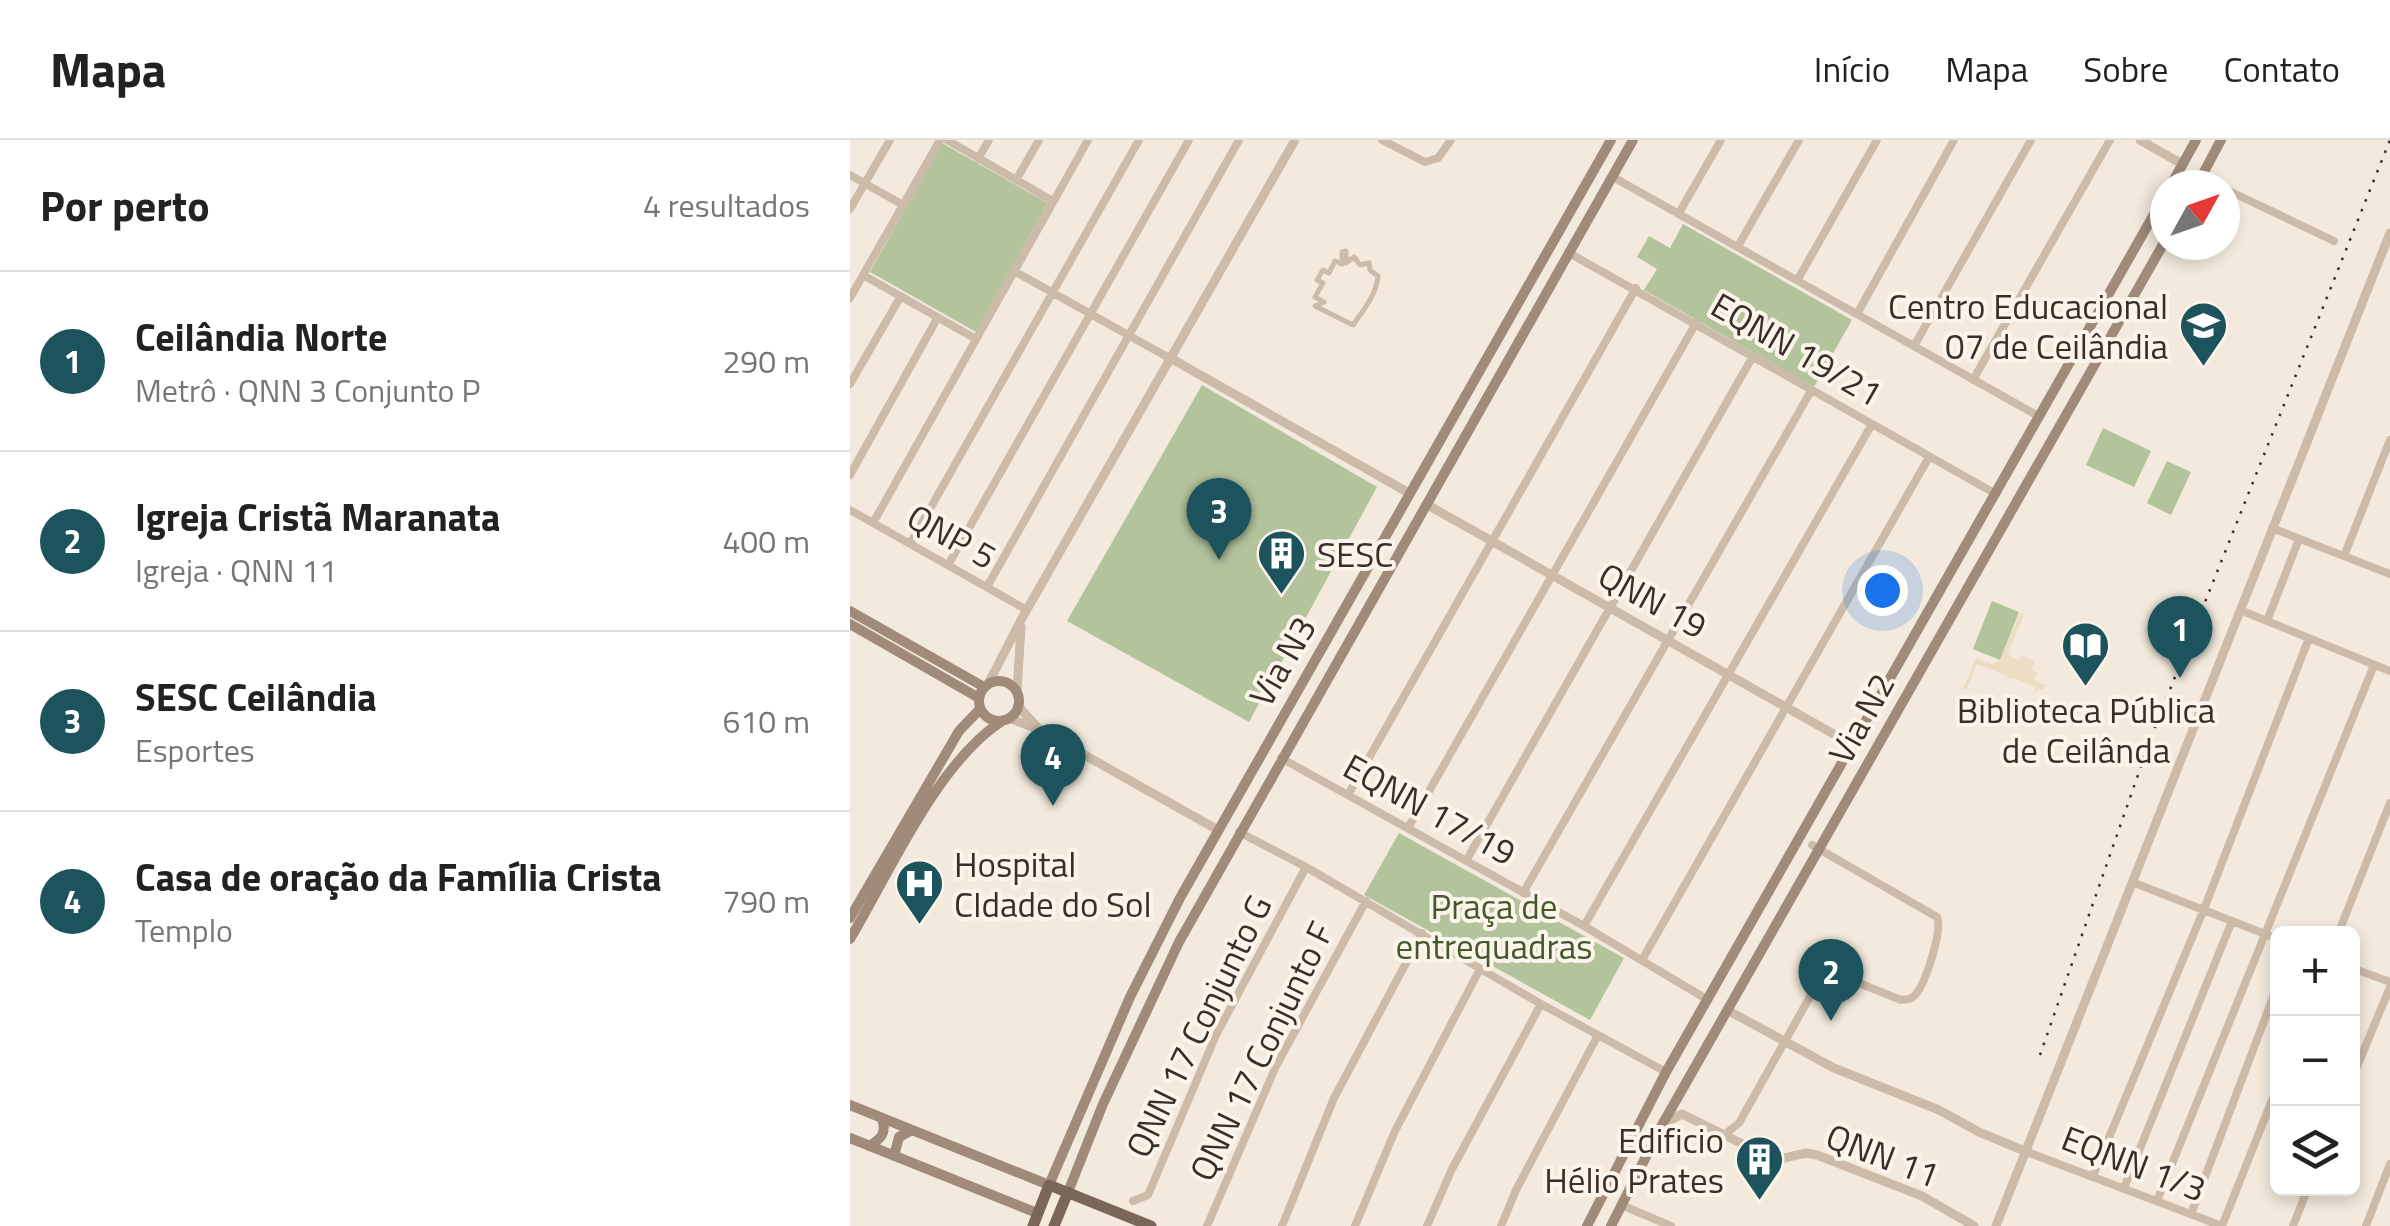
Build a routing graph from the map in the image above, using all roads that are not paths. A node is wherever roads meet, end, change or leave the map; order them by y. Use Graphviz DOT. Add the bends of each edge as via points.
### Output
graph roads {
  1 [pos="890,140"];
  2 [pos="943,140"];
  3 [pos="989,140"];
  4 [pos="1039,140"];
  5 [pos="1088,140"];
  6 [pos="1139,140"];
  7 [pos="1189,140"];
  8 [pos="1239,140"];
  9 [pos="1295,140"];
  10 [pos="1382,140"];
  11 [pos="1451,140"];
  12 [pos="1611,140"];
  13 [pos="1630,140"];
  14 [pos="1721,140"];
  15 [pos="1799,140"];
  16 [pos="1877,140"];
  17 [pos="1954,140"];
  18 [pos="2030,140"];
  19 [pos="2110,140"];
  20 [pos="2140,140"];
  21 [pos="2196,140"];
  22 [pos="2221,140"];
  23 [pos="978,158"];
  24 [pos="2182,164"];
  25 [pos="2179,170"];
  26 [pos="2205,170"];
  27 [pos="1614,173"];
  28 [pos="850,175"];
  29 [pos="1016,180"];
  30 [pos="865,183"];
  31 [pos="2240,195"];
  32 [pos="1053,201"];
  33 [pos="903,205"];
  34 [pos="850,209"];
  35 [pos="1679,213"];
  36 [pos="2150,222"];
  37 [pos="2150,223"];
  38 [pos="2390,233"];
  39 [pos="2334,241"];
  40 [pos="1738,246"];
  41 [pos="1569,252"];
  42 [pos="2154,260"];
  43 [pos="2385,262"];
  44 [pos="1539,266"];
  45 [pos="1323,270"];
  46 [pos="1014,271"];
  47 [pos="863,275"];
  48 [pos="1798,279"];
  49 [pos="1636,288"];
  50 [pos="1053,293"];
  51 [pos="901,296"];
  52 [pos="850,298"];
  53 [pos="2133,298"];
  54 [pos="1091,314"];
  55 [pos="1857,314"];
  56 [pos="938,317"];
  57 [pos="1696,323"];
  58 [pos="2092,324"];
  59 [pos="1128,335"];
  60 [pos="976,339"];
  61 [pos="1516,345"];
  62 [pos="1914,346"];
  63 [pos="1752,356"];
  64 [pos="1487,357"];
  65 [pos="1172,359"];
  66 [pos="1973,380"];
  67 [pos="850,384"];
  68 [pos="1811,391"];
  69 [pos="2074,399"];
  70 [pos="2040,417"];
  71 [pos="1872,424"];
  72 [pos="1468,430"];
  73 [pos="2390,440"];
  74 [pos="1929,457"];
  75 [pos="850,476"];
  76 [pos="1409,493"];
  77 [pos="1996,494"];
  78 [pos="1426,504"];
  79 [pos="1990,505"];
  80 [pos="850,510"];
  81 [pos="1400,510"];
  82 [pos="873,523"];
  83 [pos="2272,528"];
  84 [pos="2300,540"];
  85 [pos="1493,542"];
  86 [pos="910,544"];
  87 [pos="2344,556"];
  88 [pos="948,565"];
  89 [pos="1551,574"];
  90 [pos="2390,574"];
  91 [pos="1970,585"];
  92 [pos="987,587"];
  93 [pos="1611,608"];
  94 [pos="2240,610"];
  95 [pos="850,611"];
  96 [pos="1928,614"];
  97 [pos="1024,615"];
  98 [pos="2266,621"];
  99 [pos="850,624"];
  100 [pos="2309,638"];
  101 [pos="1349,639"];
  102 [pos="1669,640"];
  103 [pos="1320,650"];
  104 [pos="2374,665"];
  105 [pos="2390,671"];
  106 [pos="1728,674"];
  107 [pos="965,689"];
  108 [pos="1017,692"];
  109 [pos="1908,692"];
  110 [pos="983,694"];
  111 [pos="1018,706"];
  112 [pos="1787,708"];
  113 [pos="1006,720"];
  114 [pos="966,721"];
  115 [pos="1040,730"];
  116 [pos="1852,747"];
  117 [pos="1281,758"];
  118 [pos="1271,777"];
  119 [pos="1349,794"];
  120 [pos="2390,803"];
  121 [pos="1832,826"];
  122 [pos="1408,828"];
  123 [pos="1218,830"];
  124 [pos="1239,832"];
  125 [pos="1816,847"];
  126 [pos="1794,849"];
  127 [pos="1466,861"];
  128 [pos="1306,867"];
  129 [pos="2132,882"];
  130 [pos="1523,892"];
  131 [pos="1180,898"];
  132 [pos="1366,901"];
  133 [pos="2204,909"];
  134 [pos="850,918"];
  135 [pos="2232,921"];
  136 [pos="1584,926"];
  137 [pos="2341,926"];
  138 [pos="1422,932"];
  139 [pos="2266,935"];
  140 [pos="2270,936"];
  141 [pos="850,939"];
  142 [pos="1642,960"];
  143 [pos="1480,969"];
  144 [pos="2360,972"];
  145 [pos="1157,985"];
  146 [pos="2390,985"];
  147 [pos="1130,997"];
  148 [pos="1708,1000"];
  149 [pos="1541,1004"];
  150 [pos="2270,1005"];
  151 [pos="1727,1010"];
  152 [pos="1598,1036"];
  153 [pos="1784,1042"];
  154 [pos="2360,1059"];
  155 [pos="1666,1072"];
  156 [pos="1104,1104"];
  157 [pos="850,1105"];
  158 [pos="2270,1106"];
  159 [pos="1646,1110"];
  160 [pos="882,1119"];
  161 [pos="1662,1124"];
  162 [pos="912,1130"];
  163 [pos="1724,1135"];
  164 [pos="850,1138"];
  165 [pos="870,1146"];
  166 [pos="2027,1152"];
  167 [pos="894,1156"];
  168 [pos="2390,1164"];
  169 [pos="2093,1176"];
  170 [pos="1049,1184"];
  171 [pos="2124,1188"];
  172 [pos="1628,1189"];
  173 [pos="1068,1192"];
  174 [pos="1148,1195"];
  175 [pos="2305,1196"];
  176 [pos="1133,1201"];
  177 [pos="2157,1201"];
  178 [pos="1620,1204"];
  179 [pos="1152,1208"];
  180 [pos="2191,1214"];
  181 [pos="1035,1220"];
  182 [pos="1589,1221"];
  183 [pos="1059,1224"];
  184 [pos="1152,1226"];
  185 [pos="1207,1226"];
  186 [pos="1282,1226"];
  187 [pos="1354,1226"];
  188 [pos="1428,1226"];
  189 [pos="1501,1226"];
  190 [pos="1608,1226"];
  191 [pos="1671,1226"];
  192 [pos="1974,1226"];
  193 [pos="1996,1226"];
  194 [pos="2222,1226"];
  195 [pos="2293,1226"];
  196 [pos="2366,1226"];
  1 -- 30 [label="street"];
  2 -- 23 [label="street"];
  2 -- 33 [label="street"];
  3 -- 23 [label="street"];
  4 -- 29 [label="street"];
  5 -- 32 [label="street"];
  6 -- 50 [label="street"];
  7 -- 54 [label="street"];
  8 -- 59 [label="street"];
  9 -- 65 [label="street"];
  10 -- 11 [label="street" via="1424,162 1438,158"];
  12 -- 44 [label="main road, Via N3"];
  13 -- 27 [label="main road"];
  14 -- 35 [label="street"];
  15 -- 40 [label="street"];
  16 -- 48 [label="street"];
  17 -- 55 [label="street"];
  18 -- 62 [label="street"];
  19 -- 66 [label="street"];
  20 -- 24 [label="street"];
  21 -- 24 [label="main road"];
  22 -- 26 [label="main road"];
  23 -- 29 [label="street"];
  24 -- 25 [label="main road"];
  27 -- 35 [label="street, EQNN 19/21"];
  27 -- 41 [label="main road"];
  28 -- 30 [label="street"];
  29 -- 32 [label="street"];
  30 -- 33 [label="street"];
  30 -- 34 [label="street"];
  31 -- 39 [label="street"];
  32 -- 46 [label="street"];
  33 -- 47 [label="street"];
  35 -- 40 [label="street, EQNN 19/21"];
  36 -- 58 [label="main road"];
  37 -- 53 [label="main road" via="2111,306 2123,310"];
  38 -- 43 [label="street"];
  40 -- 48 [label="street, EQNN 19/21"];
  41 -- 49 [label="street, EQNN 19/21"];
  41 -- 61 [label="main road"];
  42 -- 53 [label="main road, Via N2"];
  43 -- 83 [label="street"];
  44 -- 61 [label="main road" via="1503,340 1508,348"];
  44 -- 64 [label="main road, Via N3"];
  45 -- 45 [label="street" via="1314,296 1324,302 1315,306 1353,324 1377,274 1354,257 1346,263 1346,251 1342,264"];
  46 -- 50 [label="street"];
  46 -- 60 [label="street"];
  47 -- 51 [label="street"];
  47 -- 52 [label="street"];
  48 -- 55 [label="street, EQNN 19/21"];
  49 -- 57 [label="street, EQNN 19/21"];
  49 -- 85 [label="street"];
  50 -- 54 [label="street"];
  50 -- 86 [label="street"];
  51 -- 56 [label="street"];
  51 -- 67 [label="street"];
  53 -- 69 [label="main road, Via N2"];
  54 -- 59 [label="street"];
  54 -- 88 [label="street"];
  55 -- 62 [label="street, EQNN 19/21"];
  56 -- 60 [label="street"];
  56 -- 75 [label="street"];
  57 -- 63 [label="street, EQNN 19/21"];
  57 -- 89 [label="street"];
  58 -- 69 [label="main road" via="2103,315 2112,324"];
  58 -- 70 [label="main road"];
  59 -- 65 [label="street"];
  59 -- 92 [label="street"];
  60 -- 82 [label="street"];
  61 -- 72 [label="main road"];
  62 -- 66 [label="street, EQNN 19/21"];
  63 -- 68 [label="street, EQNN 19/21"];
  63 -- 93 [label="street"];
  64 -- 72 [label="main road" via="1498,355 1501,364"];
  64 -- 76 [label="main road, Via N3"];
  65 -- 76 [label="street"];
  65 -- 97 [label="street"];
  66 -- 70 [label="street, EQNN 19/21"];
  68 -- 71 [label="street, EQNN 19/21"];
  68 -- 102 [label="street"];
  69 -- 91 [label="main road, Via N2"];
  70 -- 77 [label="main road"];
  71 -- 74 [label="street, EQNN 19/21"];
  71 -- 106 [label="street"];
  72 -- 78 [label="main road, Via N3"];
  73 -- 87 [label="street"];
  74 -- 77 [label="street, EQNN 19/21"];
  74 -- 112 [label="street"];
  76 -- 81 [label="main road, Via N3"];
  77 -- 79 [label="main road"];
  78 -- 85 [label="street, QNN 19"];
  78 -- 101 [label="main road, Via N3"];
  79 -- 91 [label="main road" via="1948,596 1958,600"];
  79 -- 96 [label="main road"];
  80 -- 82 [label="street, QNP 5"];
  81 -- 101 [label="main road" via="1337,631 1339,640"];
  81 -- 103 [label="main road, Via N3"];
  82 -- 86 [label="street, QNP 5"];
  83 -- 84 [label="street"];
  83 -- 94 [label="street"];
  84 -- 87 [label="street"];
  84 -- 98 [label="street"];
  85 -- 89 [label="street, QNN 19"];
  85 -- 119 [label="street"];
  86 -- 88 [label="street, QNP 5"];
  87 -- 90 [label="street"];
  88 -- 92 [label="street, QNP 5"];
  89 -- 93 [label="street, QNN 19"];
  89 -- 122 [label="street"];
  91 -- 109 [label="main road, Via N2"];
  92 -- 97 [label="street, QNP 5"];
  93 -- 102 [label="street, QNN 19"];
  93 -- 127 [label="street"];
  94 -- 98 [label="street"];
  94 -- 129 [label="street"];
  95 -- 110 [label="main road"];
  96 -- 109 [label="main road" via="1939,604 1948,612"];
  96 -- 116 [label="main road"];
  97 -- 108 [label="street"];
  97 -- 110 [label="street"];
  98 -- 100 [label="street"];
  99 -- 107 [label="main road"];
  100 -- 104 [label="street"];
  100 -- 133 [label="street"];
  101 -- 117 [label="main road, Via N3"];
  102 -- 106 [label="street, QNN 19"];
  102 -- 130 [label="street"];
  103 -- 118 [label="main road" via="1329,647 1334,656 1280,748"];
  103 -- 123 [label="main road, Via N3"];
  104 -- 105 [label="street"];
  104 -- 139 [label="street"];
  106 -- 112 [label="street, QNN 19"];
  106 -- 136 [label="street"];
  107 -- 110 [label="main road"];
  107 -- 114 [label="main road"];
  108 -- 110 [label="main road" via="1008,683"];
  108 -- 111 [label="main road"];
  109 -- 121 [label="main road, Via N2"];
  110 -- 113 [label="main road" via="989,718"];
  110 -- 114 [label="main road"];
  111 -- 113 [label="main road"];
  111 -- 115 [label="street"];
  112 -- 116 [label="street, QNN 19"];
  112 -- 142 [label="street"];
  113 -- 115 [label="street"];
  113 -- 141 [label="main road" via="952,767"];
  114 -- 134 [label="main road"];
  115 -- 123 [label="street"];
  116 -- 121 [label="main road" via="1812,828 1824,835"];
  116 -- 126 [label="main road"];
  117 -- 118 [label="main road, Via N3"];
  117 -- 119 [label="street, EQNN 17/19"];
  118 -- 124 [label="main road, Via N3"];
  119 -- 122 [label="street, EQNN 17/19"];
  120 -- 137 [label="street"];
  121 -- 125 [label="main road, Via N2"];
  122 -- 127 [label="street, EQNN 17/19"];
  123 -- 131 [label="main road, Via N3"];
  124 -- 128 [label="street"];
  124 -- 145 [label="main road, Via N3"];
  125 -- 126 [label="main road" via="1804,840"];
  125 -- 151 [label="main road, Via N2"];
  125 -- 153 [label="street" via="1937,916 1940,932 1912,998 1829,973"];
  126 -- 148 [label="main road"];
  127 -- 130 [label="street, EQNN 17/19"];
  128 -- 132 [label="street"];
  128 -- 174 [label="street, QNN 17 Conjunto G" via="1216,1035"];
  129 -- 133 [label="street"];
  129 -- 166 [label="street"];
  130 -- 136 [label="street, EQNN 17/19"];
  131 -- 145 [label="main road" via="1144,980 1150,988"];
  131 -- 147 [label="main road, Via N3"];
  132 -- 138 [label="street"];
  132 -- 185 [label="street, QNN 17 Conjunto F" via="1276,1066"];
  133 -- 135 [label="street"];
  133 -- 169 [label="street"];
  135 -- 139 [label="street"];
  135 -- 171 [label="street"];
  136 -- 142 [label="street, EQNN 17/19"];
  138 -- 143 [label="street"];
  138 -- 186 [label="street" via="1334,1098"];
  139 -- 140 [label="street"];
  139 -- 177 [label="street"];
  142 -- 148 [label="street, EQNN 17/19"];
  143 -- 149 [label="street"];
  143 -- 187 [label="street" via="1395,1131"];
  144 -- 146 [label="street"];
  145 -- 156 [label="main road, Via N3"];
  146 -- 154 [label="street"];
  147 -- 156 [label="main road" via="1140,995 1143,1004"];
  147 -- 170 [label="main road, Via N3"];
  148 -- 155 [label="main road"];
  149 -- 152 [label="street"];
  149 -- 188 [label="street"];
  150 -- 180 [label="street"];
  151 -- 153 [label="street"];
  151 -- 161 [label="main road"];
  152 -- 155 [label="street"];
  152 -- 189 [label="street"];
  153 -- 163 [label="street" via="1737,1126"];
  153 -- 166 [label="street"];
  155 -- 159 [label="main road"];
  156 -- 173 [label="main road"];
  157 -- 160 [label="main road"];
  158 -- 194 [label="street"];
  159 -- 172 [label="main road" via="1610,1194 1618,1199"];
  159 -- 182 [label="main road"];
  160 -- 162 [label="main road"];
  160 -- 165 [label="main road" via="883,1135"];
  161 -- 163 [label="street, QNN 11" via="1682,1114"];
  161 -- 172 [label="main road"];
  162 -- 167 [label="main road" via="899,1137"];
  162 -- 170 [label="main road"];
  163 -- 192 [label="street, QNN 11" via="1774,1160 1817,1155 1922,1196"];
  164 -- 165 [label="main road"];
  165 -- 167 [label="main road"];
  166 -- 169 [label="street, EQNN 1/3"];
  166 -- 193 [label="street"];
  167 -- 181 [label="main road"];
  168 -- 196 [label="street"];
  169 -- 171 [label="street, EQNN 1/3"];
  170 -- 173 [label="main road"];
  170 -- 181 [label="main road, Via N3"];
  171 -- 177 [label="street, EQNN 1/3"];
  172 -- 178 [label="main road"];
  173 -- 183 [label="main road"];
  173 -- 184 [label="main road"];
  174 -- 176 [label="street, QNN 17 Conjunto G"];
  174 -- 179 [label="street"];
  175 -- 195 [label="street"];
  177 -- 180 [label="street, EQNN 1/3"];
  178 -- 190 [label="main road"];
  178 -- 191 [label="street"];
  180 -- 194 [label="street, EQNN 1/3"];
  181 -- 183 [label="main road"];
  182 -- 190 [label="main road" via="1609,1206"];
}
